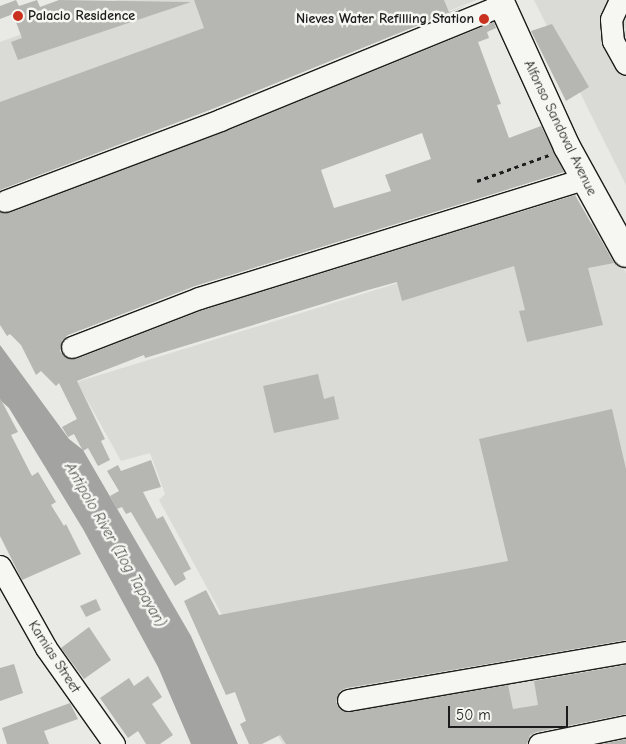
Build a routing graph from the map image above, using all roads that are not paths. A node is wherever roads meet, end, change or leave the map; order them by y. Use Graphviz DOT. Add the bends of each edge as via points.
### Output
graph roads {
  1 [pos="620,0"];
  2 [pos="501,3"];
  3 [pos="626,64"];
  4 [pos="582,179"];
  5 [pos="5,201"];
  6 [pos="626,254"];
  7 [pos="72,347"];
  8 [pos="2,572"];
  9 [pos="626,652"];
  10 [pos="348,700"];
  11 [pos="626,726"];
  12 [pos="114,744"];
  13 [pos="539,744"];
  1 -- 3 [label="street" via="611,19 613,41"];
  2 -- 4 [label="main road, Alfonso Sandoval Avenue"];
  2 -- 5 [label="street" via="220,120"];
  4 -- 6 [label="main road, Alfonso Sandoval Avenue"];
  4 -- 7 [label="street" via="199,298"];
  8 -- 12 [label="street, Kamias Street" via="46,648"];
  9 -- 10 [label="street"];
  11 -- 13 [label="street"];
}
